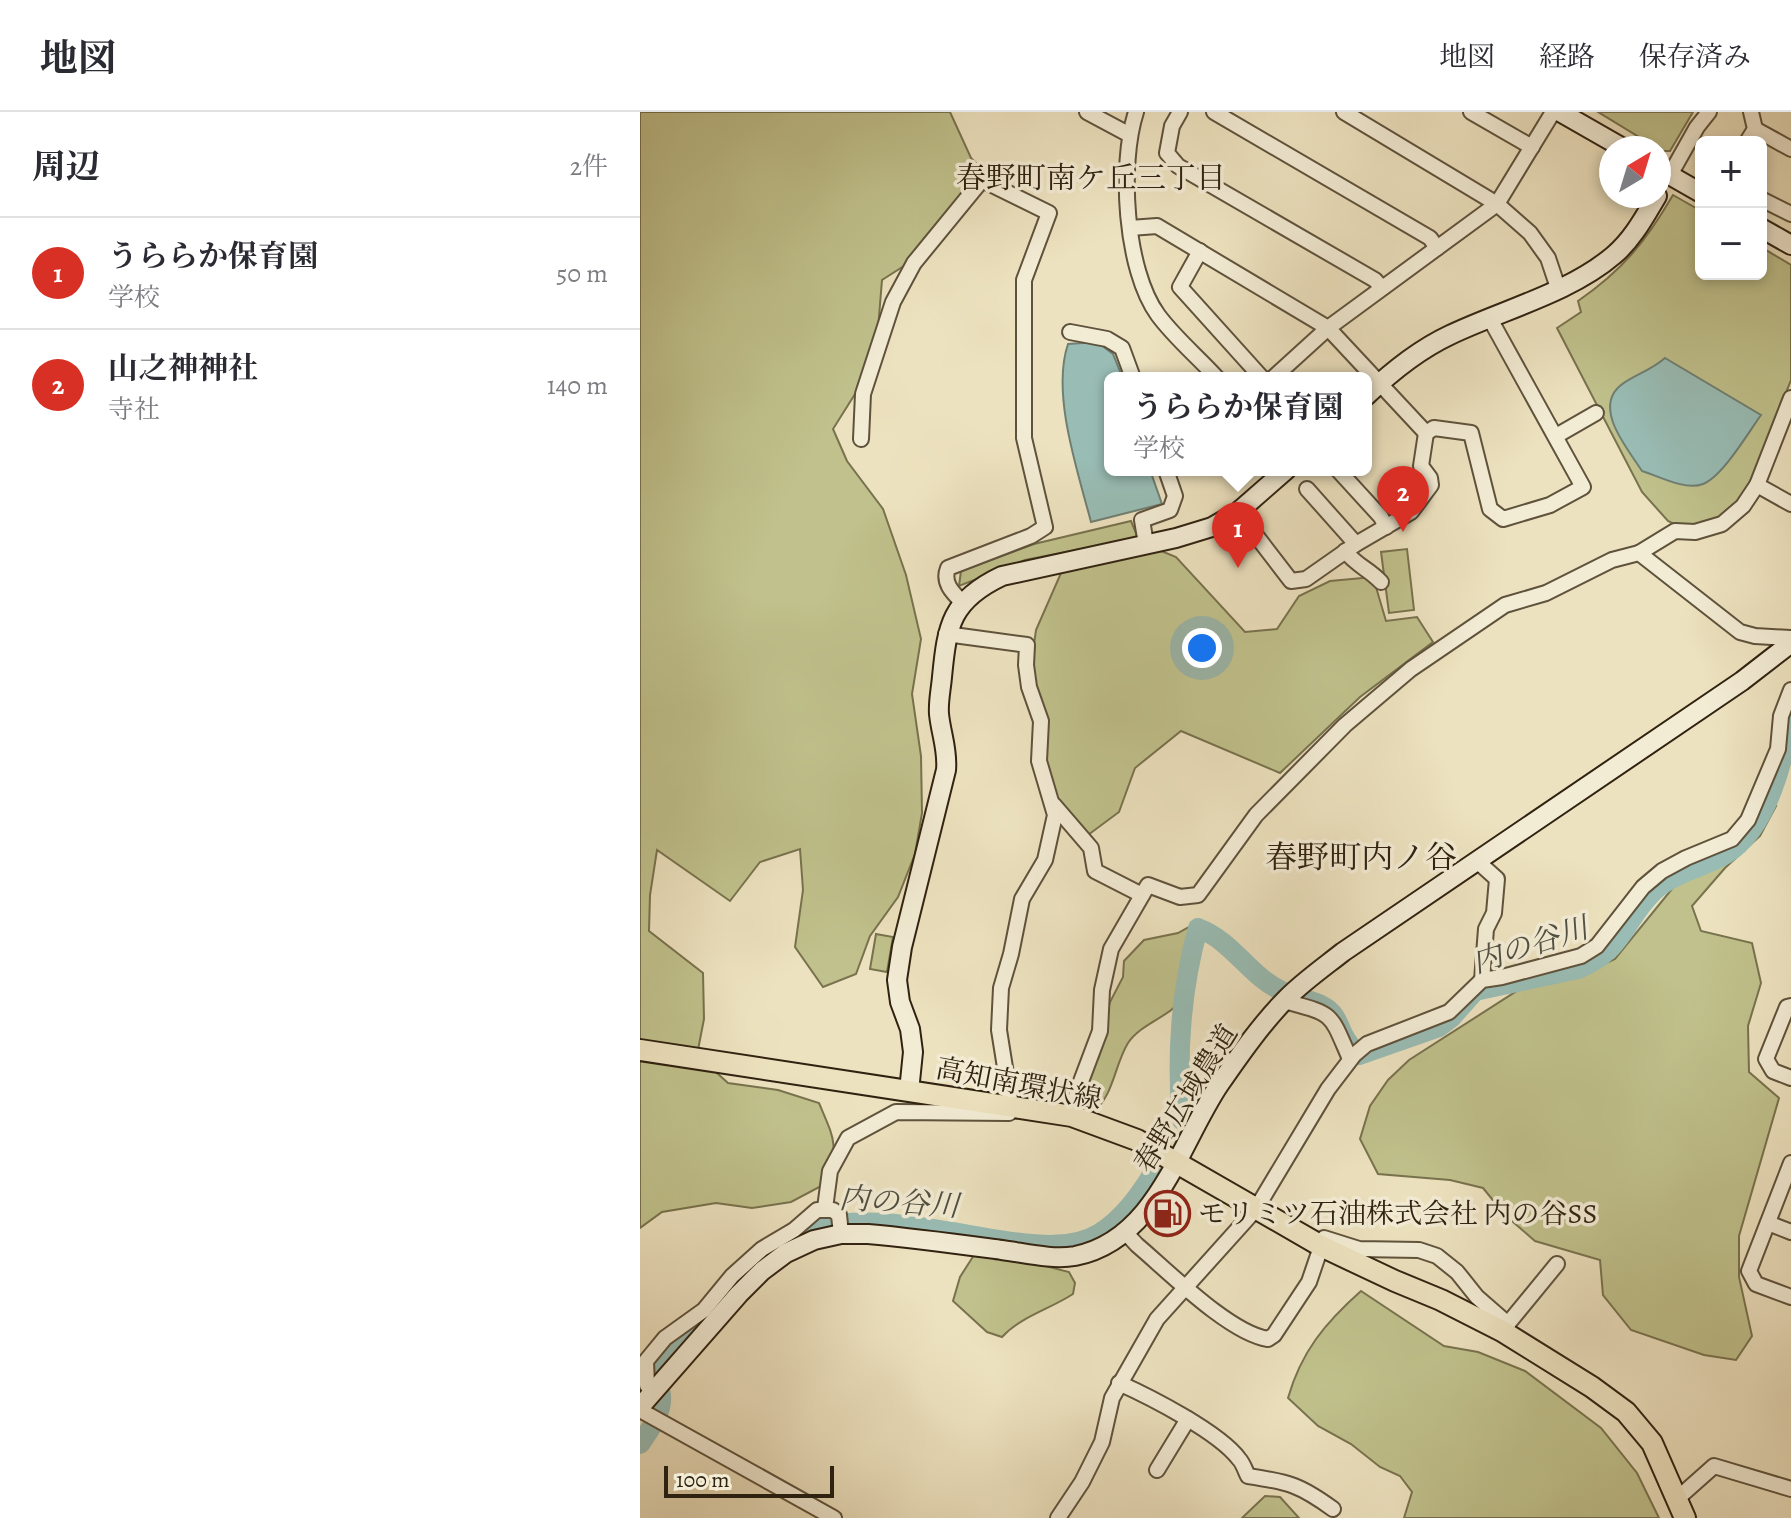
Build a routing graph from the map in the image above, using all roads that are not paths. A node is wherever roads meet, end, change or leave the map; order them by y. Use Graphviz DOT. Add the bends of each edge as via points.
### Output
graph roads {
  1 [pos="1087,112"];
  2 [pos="1136,112"];
  3 [pos="1180,112"];
  4 [pos="1214,112"];
  5 [pos="1344,112"];
  6 [pos="1471,112"];
  7 [pos="1553,112"];
  8 [pos="1560,112"];
  9 [pos="1709,112"];
  10 [pos="1751,112"];
  11 [pos="1130,135"];
  12 [pos="1602,136"];
  13 [pos="1751,136"];
  14 [pos="1767,141"];
  15 [pos="1532,147"];
  16 [pos="1791,149"];
  17 [pos="1671,162"];
  18 [pos="1671,176"];
  19 [pos="1695,190"];
  20 [pos="1767,202"];
  21 [pos="1497,204"];
  22 [pos="1651,208"];
  23 [pos="1791,214"];
  24 [pos="1130,228"];
  25 [pos="1767,231"];
  26 [pos="1791,245"];
  27 [pos="1437,248"];
  28 [pos="1200,251"];
  29 [pos="1382,288"];
  30 [pos="1558,288"];
  31 [pos="1489,317"];
  32 [pos="1328,328"];
  33 [pos="1070,332"];
  34 [pos="1131,372"];
  35 [pos="1211,372"];
  36 [pos="1257,372"];
  37 [pos="1280,372"];
  38 [pos="1359,372"];
  39 [pos="1372,390"];
  40 [pos="1791,398"];
  41 [pos="1596,413"];
  42 [pos="1426,433"];
  43 [pos="1556,436"];
  44 [pos="861,439"];
  45 [pos="1166,476"];
  46 [pos="1279,476"];
  47 [pos="1343,476"];
  48 [pos="1757,485"];
  49 [pos="1307,489"];
  50 [pos="1791,504"];
  51 [pos="1238,512"];
  52 [pos="1386,527"];
  53 [pos="1146,544"];
  54 [pos="1350,548"];
  55 [pos="1639,553"];
  56 [pos="1381,582"];
  57 [pos="963,603"];
  58 [pos="946,634"];
  59 [pos="1791,640"];
  60 [pos="1791,690"];
  61 [pos="1054,805"];
  62 [pos="1477,861"];
  63 [pos="1142,895"];
  64 [pos="1482,980"];
  65 [pos="1284,1001"];
  66 [pos="1791,1006"];
  67 [pos="640,1050"];
  68 [pos="1354,1054"];
  69 [pos="1791,1078"];
  70 [pos="909,1091"];
  71 [pos="1011,1105"];
  72 [pos="1072,1116"];
  73 [pos="1175,1164"];
  74 [pos="1790,1166"];
  75 [pos="825,1208"];
  76 [pos="1256,1209"];
  77 [pos="1768,1223"];
  78 [pos="840,1226"];
  79 [pos="1125,1232"];
  80 [pos="1791,1232"];
  81 [pos="1323,1247"];
  82 [pos="1557,1264"];
  83 [pos="1186,1286"];
  84 [pos="1791,1297"];
  85 [pos="1505,1328"];
  86 [pos="1119,1383"];
  87 [pos="645,1406"];
  88 [pos="1188,1419"];
  89 [pos="1157,1470"];
  90 [pos="1791,1489"];
  91 [pos="1682,1508"];
  92 [pos="1333,1509"];
  93 [pos="834,1518"];
  94 [pos="1058,1518"];
  1 -- 11 [label="street"];
  2 -- 11 [label="street"];
  3 -- 29 [label="street" via="1167,153 1178,166"];
  4 -- 27 [label="street" via="1430,238"];
  5 -- 21 [label="street"];
  6 -- 15 [label="street"];
  7 -- 15 [label="street"];
  8 -- 12 [label="street"];
  9 -- 17 [label="street"];
  10 -- 13 [label="street"];
  11 -- 24 [label="street"];
  14 -- 16 [label="street"];
  15 -- 21 [label="street"];
  18 -- 19 [label="street"];
  20 -- 23 [label="street"];
  21 -- 27 [label="street"];
  21 -- 30 [label="street" via="1530,233 1548,258"];
  22 -- 30 [label="street" via="1616,254"];
  24 -- 28 [label="street" via="1157,226"];
  24 -- 35 [label="street" via="1140,279 1158,315"];
  25 -- 26 [label="street"];
  27 -- 29 [label="street"];
  28 -- 32 [label="street"];
  28 -- 36 [label="street" via="1180,287"];
  29 -- 32 [label="street"];
  30 -- 31 [label="street"];
  31 -- 39 [label="street" via="1411,357"];
  31 -- 43 [label="street"];
  32 -- 37 [label="street"];
  32 -- 38 [label="street"];
  33 -- 34 [label="street" via="1107,339 1122,348"];
  39 -- 42 [label="street"];
  40 -- 48 [label="street"];
  41 -- 43 [label="street"];
  42 -- 43 [label="street" via="1434,428 1471,433 1490,509 1503,519 1550,505 1583,487"];
  42 -- 52 [label="street" via="1421,466 1431,485 1411,512"];
  44 -- 57 [label="street" via="863,394 893,302 914,263 982,180 1049,213 1024,280 1024,438 1045,527 948,568 950,591"];
  45 -- 53 [label="street" via="1175,496 1170,510 1142,520"];
  46 -- 51 [label="street"];
  47 -- 52 [label="street"];
  48 -- 50 [label="street"];
  48 -- 55 [label="street" via="1722,524 1675,531"];
  49 -- 54 [label="street"];
  51 -- 53 [label="street" via="1212,527"];
  51 -- 54 [label="street" via="1291,581 1306,579"];
  52 -- 54 [label="street"];
  53 -- 57 [label="street" via="1002,576 979,587"];
  54 -- 56 [label="street" via="1358,566"];
  55 -- 59 [label="street" via="1740,632"];
  55 -- 63 [label="street" via="1505,605 1463,632 1345,725 1256,815 1198,895 1180,897 1148,885"];
  57 -- 58 [label="street"];
  58 -- 61 [label="street" via="1027,645 1029,687 1041,721 1039,761"];
  58 -- 70 [label="street" via="939,706 948,756 897,980 913,1052"];
  59 -- 62 [label="street, 春野広域農道" via="1742,681"];
  60 -- 64 [label="street" via="1781,716 1778,749 1748,820 1732,839 1662,871 1597,946 1581,956"];
  61 -- 63 [label="street" via="1091,848 1095,871"];
  61 -- 71 [label="street" via="1045,860 1022,899 1001,988 999,1030"];
  62 -- 64 [label="street" via="1497,879"];
  62 -- 65 [label="street, 春野広域農道" via="1343,952"];
  63 -- 72 [label="street" via="1111,949 1100,1031"];
  64 -- 68 [label="street" via="1449,1012"];
  65 -- 68 [label="street" via="1325,1012"];
  65 -- 73 [label="street, 春野広域農道" via="1220,1084"];
  66 -- 69 [label="street" via="1766,1059 1773,1071"];
  67 -- 70 [label="main road, 高知南環状線"];
  68 -- 76 [label="street"];
  70 -- 71 [label="main road, 高知南環状線"];
  71 -- 72 [label="main road, 高知南環状線"];
  71 -- 75 [label="street" via="1009,1113 904,1110 884,1118 848,1138 830,1171"];
  72 -- 73 [label="main road, 高知南環状線" via="1137,1140"];
  73 -- 76 [label="main road, 高知南環状線"];
  73 -- 79 [label="street, 春野広域農道"];
  74 -- 77 [label="street"];
  75 -- 78 [label="street" via="833,1210"];
  75 -- 87 [label="street" via="762,1249 704,1310 665,1338 646,1361"];
  76 -- 81 [label="main road, 高知南環状線"];
  76 -- 83 [label="street"];
  77 -- 80 [label="street"];
  77 -- 84 [label="street" via="1749,1271 1756,1284"];
  78 -- 79 [label="street, 春野広域農道" via="868,1234 1073,1256"];
  78 -- 87 [label="street, 春野広域農道" via="762,1271"];
  79 -- 83 [label="street"];
  81 -- 83 [label="street" via="1309,1282 1268,1339 1231,1323"];
  81 -- 85 [label="main road, 高知南環状線"];
  81 -- 85 [label="street" via="1324,1238 1359,1249 1419,1250 1437,1256"];
  82 -- 85 [label="street"];
  83 -- 86 [label="street" via="1157,1319"];
  85 -- 91 [label="main road, 高知南環状線" via="1626,1412 1652,1443"];
  86 -- 88 [label="street"];
  86 -- 94 [label="street" via="1102,1442"];
  87 -- 93 [label="street" via="662,1422"];
  88 -- 89 [label="street"];
  88 -- 92 [label="street" via="1239,1458 1248,1476 1290,1482"];
  90 -- 91 [label="street" via="1714,1466"];
}
